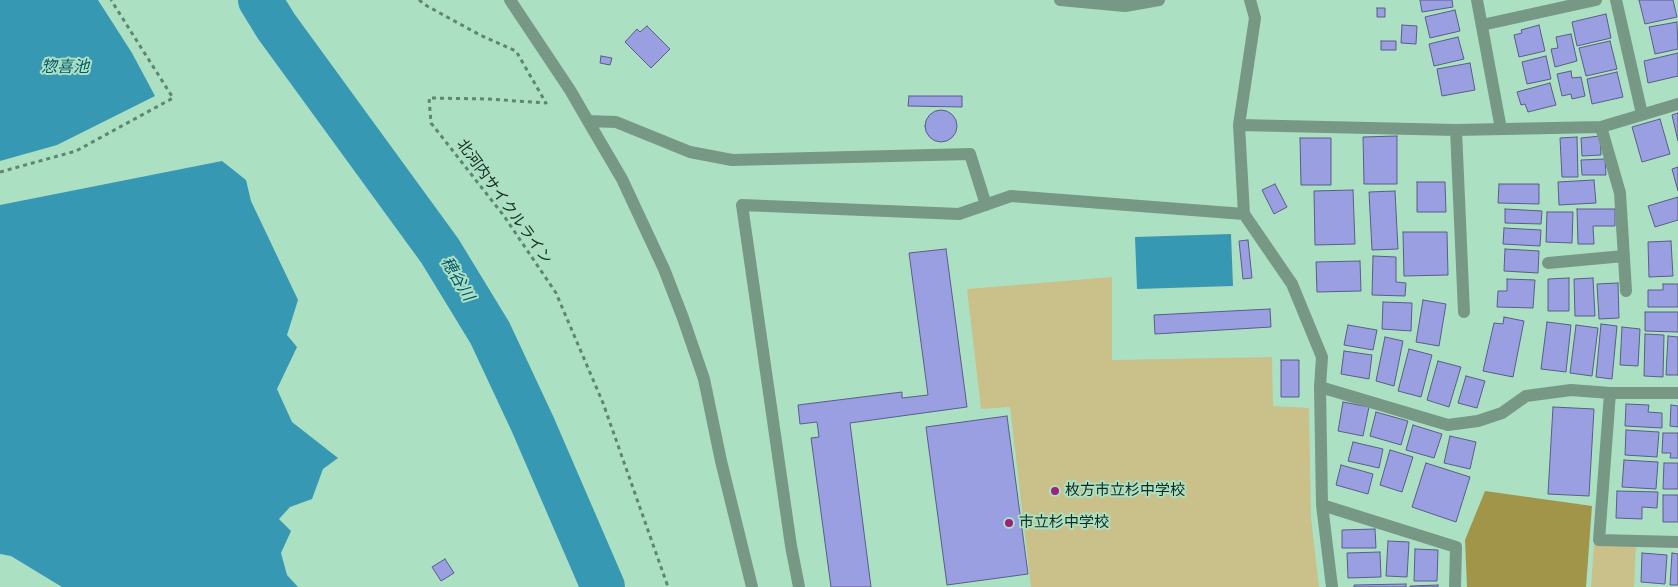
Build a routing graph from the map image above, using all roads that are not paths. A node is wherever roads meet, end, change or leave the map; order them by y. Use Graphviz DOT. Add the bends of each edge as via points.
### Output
graph roads {
  1 [pos="510,0"];
  2 [pos="1060,0"];
  3 [pos="1159,0"];
  4 [pos="1250,0"];
  5 [pos="1477,0"];
  6 [pos="1596,0"];
  7 [pos="1616,0"];
  8 [pos="1482,25"];
  9 [pos="1678,104"];
  10 [pos="1642,114"];
  11 [pos="588,121"];
  12 [pos="1239,125"];
  13 [pos="1600,127"];
  14 [pos="1501,129"];
  15 [pos="1456,130"];
  16 [pos="986,205"];
  17 [pos="1244,214"];
  18 [pos="1624,256"];
  19 [pos="1548,263"];
  20 [pos="1626,291"];
  21 [pos="1464,312"];
  22 [pos="1320,387"];
  23 [pos="1610,393"];
  24 [pos="1678,393"];
  25 [pos="1322,505"];
  26 [pos="737,525"];
  27 [pos="1678,542"];
  28 [pos="742,587"];
  29 [pos="752,587"];
  30 [pos="761,587"];
  31 [pos="799,587"];
  32 [pos="1332,587"];
  33 [pos="1455,587"];
  1 -- 11 [label="street"];
  2 -- 3 [label="street" via="1125,6"];
  4 -- 12 [label="street" via="1255,18"];
  5 -- 8 [label="street"];
  6 -- 8 [label="street"];
  7 -- 10 [label="street"];
  8 -- 14 [label="street"];
  9 -- 10 [label="street"];
  10 -- 13 [label="street"];
  11 -- 16 [label="street" via="616,122 690,152 732,160 970,154"];
  11 -- 26 [label="street" via="622,179 683,318 704,379"];
  12 -- 15 [label="street"];
  12 -- 17 [label="street"];
  13 -- 14 [label="street"];
  13 -- 18 [label="street" via="1620,193"];
  14 -- 15 [label="street"];
  15 -- 21 [label="street"];
  16 -- 17 [label="street" via="1011,196"];
  16 -- 31 [label="street" via="959,214 742,205"];
  17 -- 22 [label="street" via="1292,284 1322,357"];
  18 -- 19 [label="street"];
  18 -- 20 [label="street"];
  22 -- 23 [label="street" via="1448,425 1502,413 1526,396 1571,390"];
  22 -- 25 [label="street"];
  23 -- 24 [label="street"];
  23 -- 27 [label="street" via="1599,540"];
  25 -- 32 [label="street"];
  25 -- 33 [label="street" via="1456,547"];
  26 -- 28 [label="street"];
  26 -- 29 [label="street"];
  26 -- 30 [label="street"];
}
